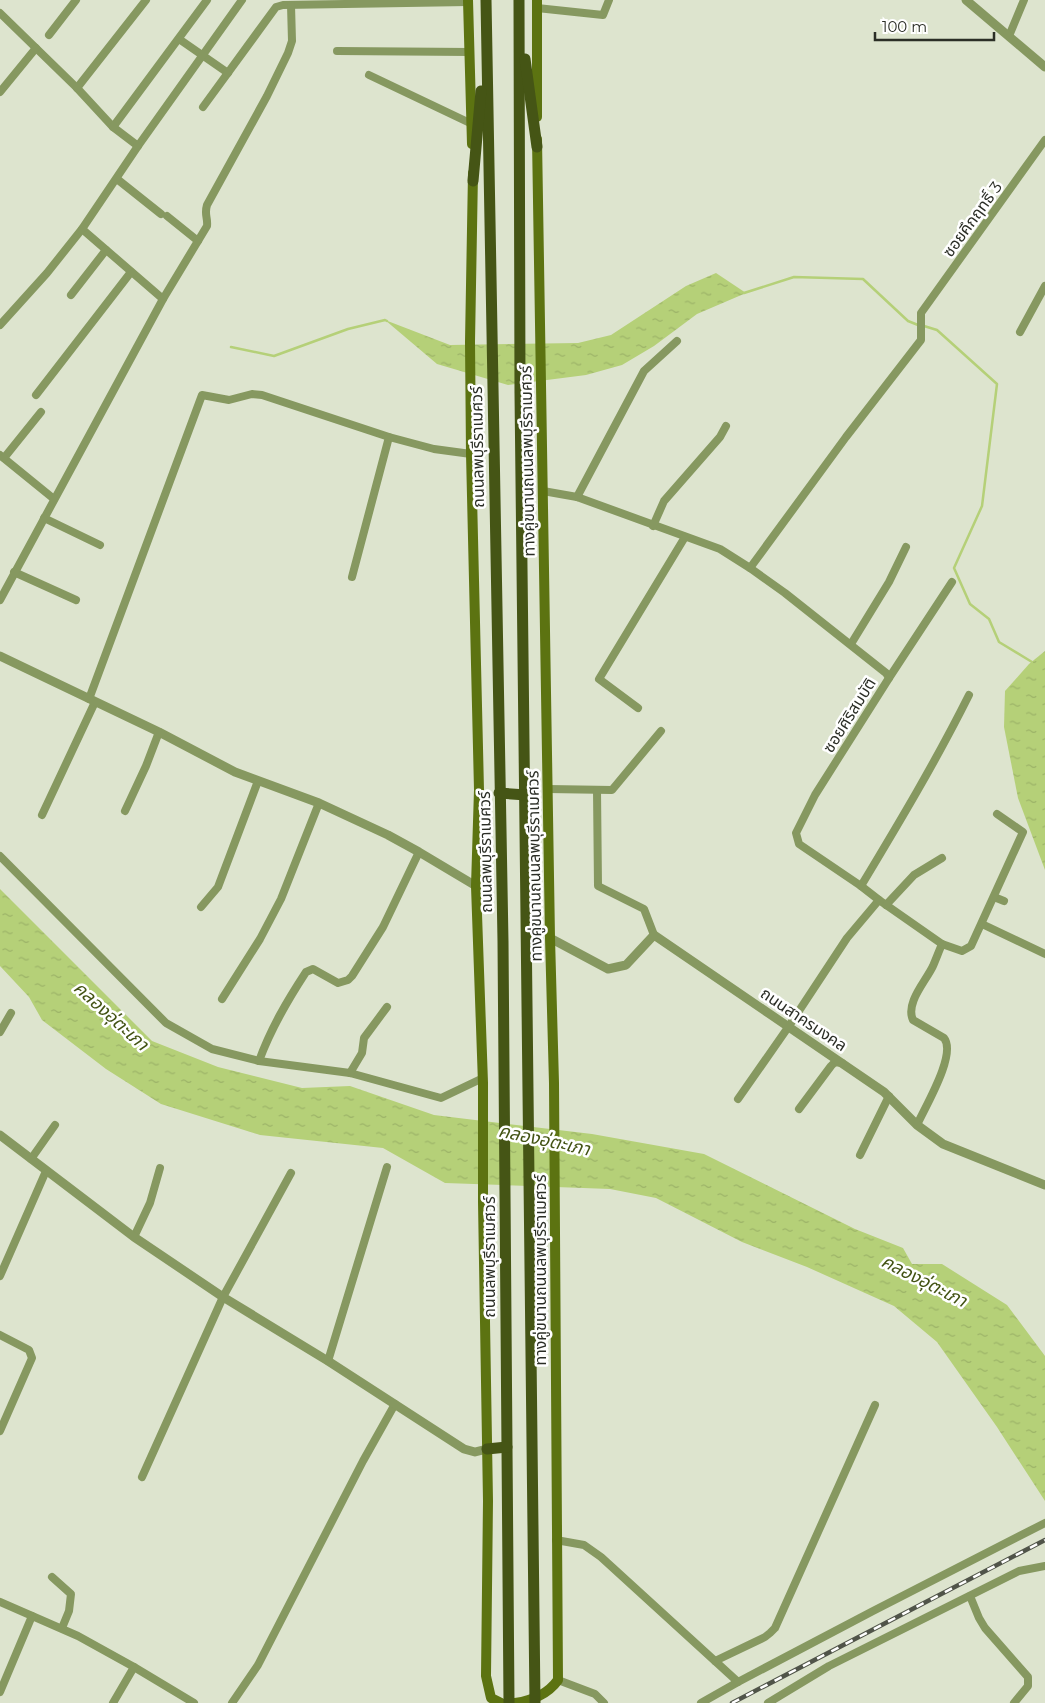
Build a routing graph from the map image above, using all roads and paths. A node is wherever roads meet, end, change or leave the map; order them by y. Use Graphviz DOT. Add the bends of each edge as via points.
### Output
graph roads {
  1 [pos="76,0"];
  2 [pos="146,0"];
  3 [pos="207,0"];
  4 [pos="242,0"];
  5 [pos="486,0"];
  6 [pos="519,0"];
  7 [pos="609,0"];
  8 [pos="966,0"];
  9 [pos="1024,0"];
  10 [pos="468,1"];
  11 [pos="285,3"];
  12 [pos="537,4"];
  13 [pos="0,13"];
  14 [pos="49,35"];
  15 [pos="1009,36"];
  16 [pos="179,39"];
  17 [pos="486,42"];
  18 [pos="36,48"];
  19 [pos="337,51"];
  20 [pos="470,52"];
  21 [pos="203,55"];
  22 [pos="1045,67"];
  23 [pos="228,72"];
  24 [pos="370,75"];
  25 [pos="77,88"];
  26 [pos="0,92"];
  27 [pos="203,107"];
  28 [pos="472,124"];
  29 [pos="113,127"];
  30 [pos="1045,140"];
  31 [pos="138,146"];
  32 [pos="537,147"];
  33 [pos="116,179"];
  34 [pos="473,181"];
  35 [pos="82,229"];
  36 [pos="198,241"];
  37 [pos="106,250"];
  38 [pos="132,272"];
  39 [pos="1045,286"];
  40 [pos="70,295"];
  41 [pos="163,298"];
  42 [pos="0,325"];
  43 [pos="1020,332"];
  44 [pos="677,341"];
  45 [pos="36,395"];
  46 [pos="42,412"];
  47 [pos="726,426"];
  48 [pos="388,437"];
  49 [pos="471,454"];
  50 [pos="2,456"];
  51 [pos="543,491"];
  52 [pos="577,497"];
  53 [pos="54,499"];
  54 [pos="44,518"];
  55 [pos="653,526"];
  56 [pos="685,537"];
  57 [pos="100,545"];
  58 [pos="906,547"];
  59 [pos="750,568"];
  60 [pos="14,572"];
  61 [pos="352,578"];
  62 [pos="952,582"];
  63 [pos="0,600"];
  64 [pos="76,600"];
  65 [pos="851,644"];
  66 [pos="0,656"];
  67 [pos="889,678"];
  68 [pos="968,695"];
  69 [pos="92,700"];
  70 [pos="638,708"];
  71 [pos="661,731"];
  72 [pos="159,732"];
  73 [pos="258,781"];
  74 [pos="548,790"];
  75 [pos="597,790"];
  76 [pos="499,794"];
  77 [pos="526,795"];
  78 [pos="319,803"];
  79 [pos="125,811"];
  80 [pos="997,814"];
  81 [pos="42,815"];
  82 [pos="419,852"];
  83 [pos="0,856"];
  84 [pos="942,858"];
  85 [pos="476,886"];
  86 [pos="861,886"];
  87 [pos="994,897"];
  88 [pos="1004,901"];
  89 [pos="882,902"];
  90 [pos="200,907"];
  91 [pos="982,924"];
  92 [pos="654,936"];
  93 [pos="550,938"];
  94 [pos="942,944"];
  95 [pos="1045,954"];
  96 [pos="222,999"];
  97 [pos="387,1007"];
  98 [pos="10,1013"];
  99 [pos="789,1026"];
  100 [pos="0,1032"];
  101 [pos="259,1061"];
  102 [pos="842,1063"];
  103 [pos="350,1072"];
  104 [pos="483,1080"];
  105 [pos="889,1096"];
  106 [pos="738,1099"];
  107 [pos="799,1109"];
  108 [pos="917,1124"];
  109 [pos="55,1125"];
  110 [pos="0,1135"];
  111 [pos="860,1155"];
  112 [pos="31,1159"];
  113 [pos="387,1167"];
  114 [pos="160,1168"];
  115 [pos="46,1171"];
  116 [pos="291,1173"];
  117 [pos="1045,1185"];
  118 [pos="134,1237"];
  119 [pos="0,1276"];
  120 [pos="223,1298"];
  121 [pos="0,1335"];
  122 [pos="328,1362"];
  123 [pos="395,1404"];
  124 [pos="876,1405"];
  125 [pos="0,1431"];
  126 [pos="507,1447"];
  127 [pos="487,1449"];
  128 [pos="142,1477"];
  129 [pos="1045,1524"];
  130 [pos="556,1540"];
  131 [pos="1045,1566"];
  132 [pos="52,1577"];
  133 [pos="970,1596"];
  134 [pos="0,1602"];
  135 [pos="32,1616"];
  136 [pos="62,1628"];
  137 [pos="716,1660"];
  138 [pos="134,1667"];
  139 [pos="558,1680"];
  140 [pos="738,1682"];
  141 [pos="0,1692"];
  142 [pos="490,1700"];
  143 [pos="113,1703"];
  144 [pos="194,1703"];
  145 [pos="232,1703"];
  146 [pos="501,1703"];
  147 [pos="509,1703"];
  148 [pos="515,1703"];
  149 [pos="535,1703"];
  150 [pos="604,1703"];
  151 [pos="701,1703"];
  152 [pos="768,1703"];
  153 [pos="1014,1703"];
  1 -- 14 [label="street"];
  2 -- 25 [label="street"];
  3 -- 16 [label="street"];
  4 -- 21 [label="street"];
  5 -- 17 [label="main road, ถนนลพบุรีราเมศวร์"];
  6 -- 32 [label="main road"];
  6 -- 77 [label="main road"];
  7 -- 12 [label="street" via="603,15"];
  8 -- 15 [label="street"];
  9 -- 15 [label="street"];
  10 -- 11 [label="street"];
  10 -- 20 [label="main road"];
  11 -- 23 [label="street" via="276,7"];
  11 -- 36 [label="street" via="292,41 288,53 207,205 207,224"];
  12 -- 32 [label="main road, ทางคู่ขนานถนนลพบุรีราเมศวร์"];
  13 -- 18 [label="street"];
  15 -- 22 [label="street"];
  16 -- 21 [label="street"];
  16 -- 29 [label="street"];
  17 -- 34 [label="main road"];
  17 -- 76 [label="main road, ถนนลพบุรีราเมศวร์"];
  18 -- 25 [label="street"];
  18 -- 26 [label="street"];
  19 -- 20 [label="street"];
  20 -- 28 [label="main road"];
  21 -- 23 [label="street"];
  21 -- 31 [label="street"];
  23 -- 27 [label="street"];
  24 -- 28 [label="street"];
  25 -- 29 [label="street"];
  28 -- 34 [label="main road"];
  29 -- 31 [label="street"];
  30 -- 59 [label="street, ซอยคึกฤทธิ์ 3" via="921,313 921,340"];
  31 -- 33 [label="street"];
  32 -- 51 [label="main road, ทางคู่ขนานถนนลพบุรีราเมศวร์"];
  33 -- 35 [label="street"];
  33 -- 36 [label="street"];
  34 -- 49 [label="main road"];
  35 -- 37 [label="street"];
  35 -- 42 [label="street"];
  36 -- 41 [label="street"];
  37 -- 38 [label="street"];
  37 -- 40 [label="street"];
  38 -- 41 [label="street"];
  38 -- 45 [label="street"];
  39 -- 43 [label="street"];
  41 -- 53 [label="street"];
  44 -- 52 [label="street" via="644,371"];
  46 -- 50 [label="street"];
  47 -- 55 [label="street" via="664,501"];
  48 -- 49 [label="street" via="434,449"];
  48 -- 61 [label="street"];
  48 -- 69 [label="street" via="262,395 229,400 202,395"];
  49 -- 85 [label="main road" via="478,790"];
  50 -- 53 [label="street"];
  51 -- 52 [label="street, ซอยศิริสมบัติ"];
  51 -- 74 [label="main road, ทางคู่ขนานถนนลพบุรีราเมศวร์"];
  52 -- 55 [label="street, ซอยศิริสมบัติ"];
  53 -- 54 [label="street"];
  54 -- 57 [label="street"];
  54 -- 60 [label="street"];
  55 -- 56 [label="street, ซอยศิริสมบัติ"];
  56 -- 59 [label="street, ซอยศิริสมบัติ" via="720,550"];
  56 -- 70 [label="street" via="599,679"];
  58 -- 65 [label="street"];
  59 -- 65 [label="street, ซอยศิริสมบัติ"];
  60 -- 63 [label="street"];
  60 -- 64 [label="street"];
  62 -- 67 [label="street"];
  65 -- 67 [label="street, ซอยศิริสมบัติ"];
  66 -- 69 [label="street"];
  67 -- 86 [label="street, ซอยศิริสมบัติ" via="815,795 796,833 800,844"];
  68 -- 86 [label="street" via="914,799"];
  69 -- 72 [label="street"];
  69 -- 81 [label="street"];
  71 -- 75 [label="street" via="612,790"];
  72 -- 73 [label="street"];
  72 -- 79 [label="street"];
  73 -- 78 [label="street"];
  73 -- 90 [label="street" via="218,887"];
  74 -- 75 [label="street"];
  74 -- 93 [label="main road, ทางคู่ขนานถนนลพบุรีราเมศวร์"];
  75 -- 92 [label="street" via="598,886 644,909"];
  76 -- 77 [label="main road"];
  76 -- 126 [label="main road, ถนนลพบุรีราเมศวร์"];
  77 -- 149 [label="main road"];
  78 -- 82 [label="street"];
  78 -- 96 [label="street" via="281,899"];
  80 -- 87 [label="street" via="1023,832"];
  82 -- 85 [label="street"];
  82 -- 101 [label="street" via="383,926 352,976 338,983 313,970 306,972 279,1014"];
  83 -- 101 [label="street" via="166,1023 212,1049"];
  84 -- 89 [label="street"];
  85 -- 104 [label="main road"];
  86 -- 89 [label="street, ซอยศิริสมบัติ"];
  87 -- 88 [label="street"];
  87 -- 91 [label="street"];
  89 -- 94 [label="street, ซอยศิริสมบัติ"];
  89 -- 99 [label="street" via="847,938"];
  91 -- 94 [label="street" via="971,946 962,951"];
  91 -- 95 [label="street"];
  92 -- 93 [label="street" via="626,965 608,969"];
  92 -- 99 [label="street, ถนนสาครมงคล"];
  93 -- 130 [label="main road, ทางคู่ขนานถนนลพบุรีราเมศวร์" via="554,1083"];
  94 -- 108 [label="street" via="911,1008 913,1020 944,1038 948,1050"];
  97 -- 103 [label="street" via="364,1038 362,1054"];
  98 -- 100 [label="street"];
  99 -- 102 [label="street, ถนนสาครมงคล"];
  99 -- 106 [label="street"];
  101 -- 103 [label="street"];
  102 -- 105 [label="street, ถนนสาครมงคล"];
  102 -- 107 [label="street" via="835,1062 831,1066"];
  103 -- 104 [label="street" via="441,1098"];
  104 -- 127 [label="main road"];
  105 -- 108 [label="street, ถนนสาครมงคล"];
  105 -- 111 [label="street"];
  108 -- 117 [label="street, ถนนสาครมงคล" via="943,1144"];
  109 -- 112 [label="street"];
  110 -- 112 [label="street"];
  112 -- 115 [label="street"];
  113 -- 122 [label="street"];
  114 -- 118 [label="street" via="150,1203"];
  115 -- 118 [label="street"];
  115 -- 119 [label="street"];
  116 -- 120 [label="street"];
  118 -- 120 [label="street"];
  120 -- 122 [label="street"];
  120 -- 128 [label="street"];
  121 -- 125 [label="street" via="29,1350 32,1358"];
  122 -- 123 [label="street"];
  123 -- 127 [label="street" via="464,1449 475,1452"];
  123 -- 145 [label="street" via="362,1461 258,1665"];
  124 -- 137 [label="street" via="775,1628 765,1637"];
  126 -- 127 [label="main road"];
  126 -- 147 [label="main road, ถนนลพบุรีราเมศวร์"];
  127 -- 142 [label="main road" via="486,1676"];
  129 -- 140 [label="street"];
  130 -- 137 [label="street" via="584,1545 601,1557"];
  130 -- 139 [label="main road, ทางคู่ขนานถนนลพบุรีราเมศวร์"];
  131 -- 133 [label="street" via="1020,1571"];
  132 -- 136 [label="street" via="71,1594"];
  133 -- 152 [label="street" via="829,1666"];
  133 -- 153 [label="street" via="985,1628 1028,1677 1028,1686"];
  134 -- 135 [label="street"];
  135 -- 136 [label="street"];
  135 -- 141 [label="street"];
  136 -- 138 [label="street"];
  137 -- 140 [label="street"];
  138 -- 143 [label="street"];
  138 -- 144 [label="street"];
  139 -- 148 [label="main road" via="552,1688 528,1702"];
  139 -- 150 [label="street" via="595,1694"];
  140 -- 151 [label="street"];
  142 -- 146 [label="main road"];
}
